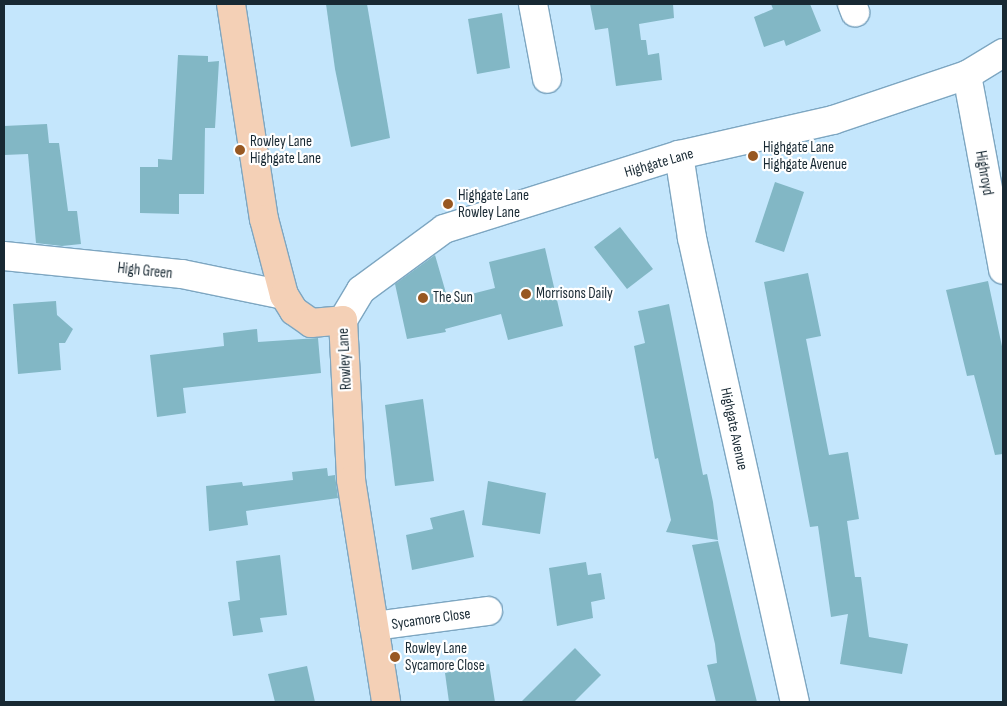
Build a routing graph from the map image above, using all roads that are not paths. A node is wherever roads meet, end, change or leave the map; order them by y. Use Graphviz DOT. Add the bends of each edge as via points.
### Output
graph roads {
  1 [pos="231,4"];
  2 [pos="533,4"];
  3 [pos="1003,53"];
  4 [pos="966,75"];
  5 [pos="547,79"];
  6 [pos="679,156"];
  7 [pos="4,256"];
  8 [pos="1003,270"];
  9 [pos="284,295"];
  10 [pos="343,320"];
  11 [pos="488,611"];
  12 [pos="374,626"];
  13 [pos="386,702"];
  14 [pos="795,702"];
  1 -- 9 [label="main road, Rowley Lane" via="264,219"];
  2 -- 5 [label="street"];
  3 -- 4 [label="street, Highgate Lane"];
  4 -- 6 [label="street, Highgate Lane" via="833,120"];
  4 -- 8 [label="street, Highroyd"];
  6 -- 10 [label="street, Highgate Lane" via="444,229 361,290"];
  6 -- 14 [label="street, Highgate Avenue" via="692,238"];
  7 -- 9 [label="street, High Green" via="182,274"];
  9 -- 10 [label="main road, Rowley Lane" via="294,311 311,322"];
  10 -- 12 [label="main road, Rowley Lane" via="351,480"];
  11 -- 12 [label="street, Sycamore Close"];
  12 -- 13 [label="main road, Rowley Lane"];
}
